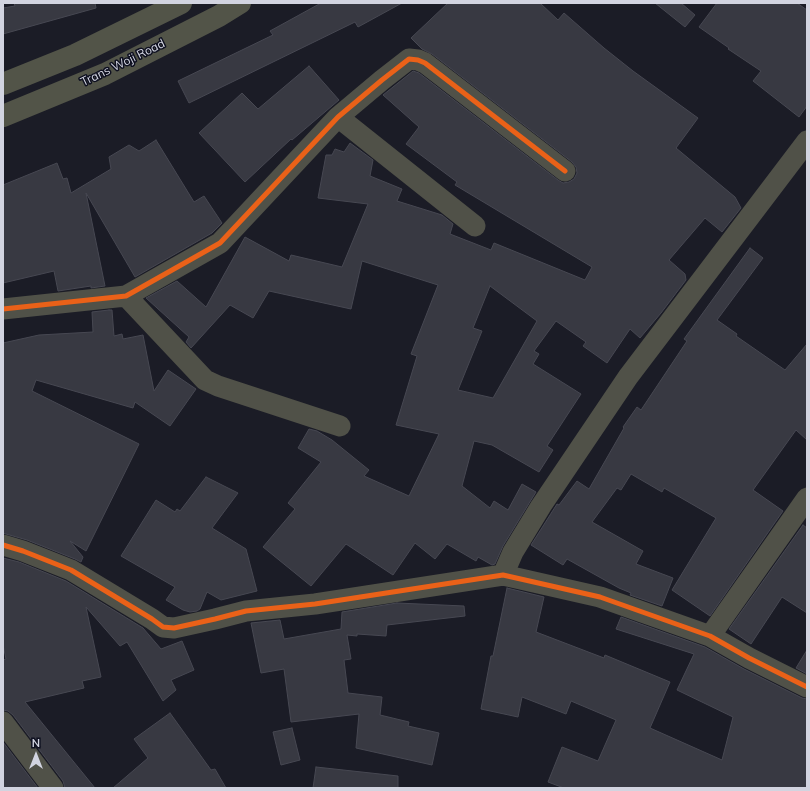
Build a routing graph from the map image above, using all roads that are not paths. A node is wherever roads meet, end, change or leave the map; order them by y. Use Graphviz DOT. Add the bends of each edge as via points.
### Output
graph roads {
  1 [pos="181,3"];
  2 [pos="240,3"];
  3 [pos="3,84"];
  4 [pos="3,116"];
  5 [pos="338,117"];
  6 [pos="807,141"];
  7 [pos="565,171"];
  8 [pos="475,226"];
  9 [pos="126,296"];
  10 [pos="3,309"];
  11 [pos="340,426"];
  12 [pos="807,498"];
  13 [pos="3,545"];
  14 [pos="503,575"];
  15 [pos="710,636"];
  16 [pos="807,688"];
  17 [pos="3,722"];
  18 [pos="53,788"];
  1 -- 3 [label="main road" via="75,55"];
  2 -- 4 [label="main road, Trans Woji Road" via="105,74"];
  5 -- 7 [label="street" via="409,59 418,60"];
  5 -- 8 [label="street"];
  5 -- 9 [label="street" via="220,243"];
  6 -- 14 [label="street" via="628,376 541,506 513,552"];
  9 -- 10 [label="street"];
  9 -- 11 [label="street" via="205,380"];
  12 -- 15 [label="street"];
  13 -- 14 [label="street" via="71,570 168,628 246,611 315,604"];
  14 -- 15 [label="street" via="600,597"];
  15 -- 16 [label="street"];
  17 -- 18 [label="street"];
}
